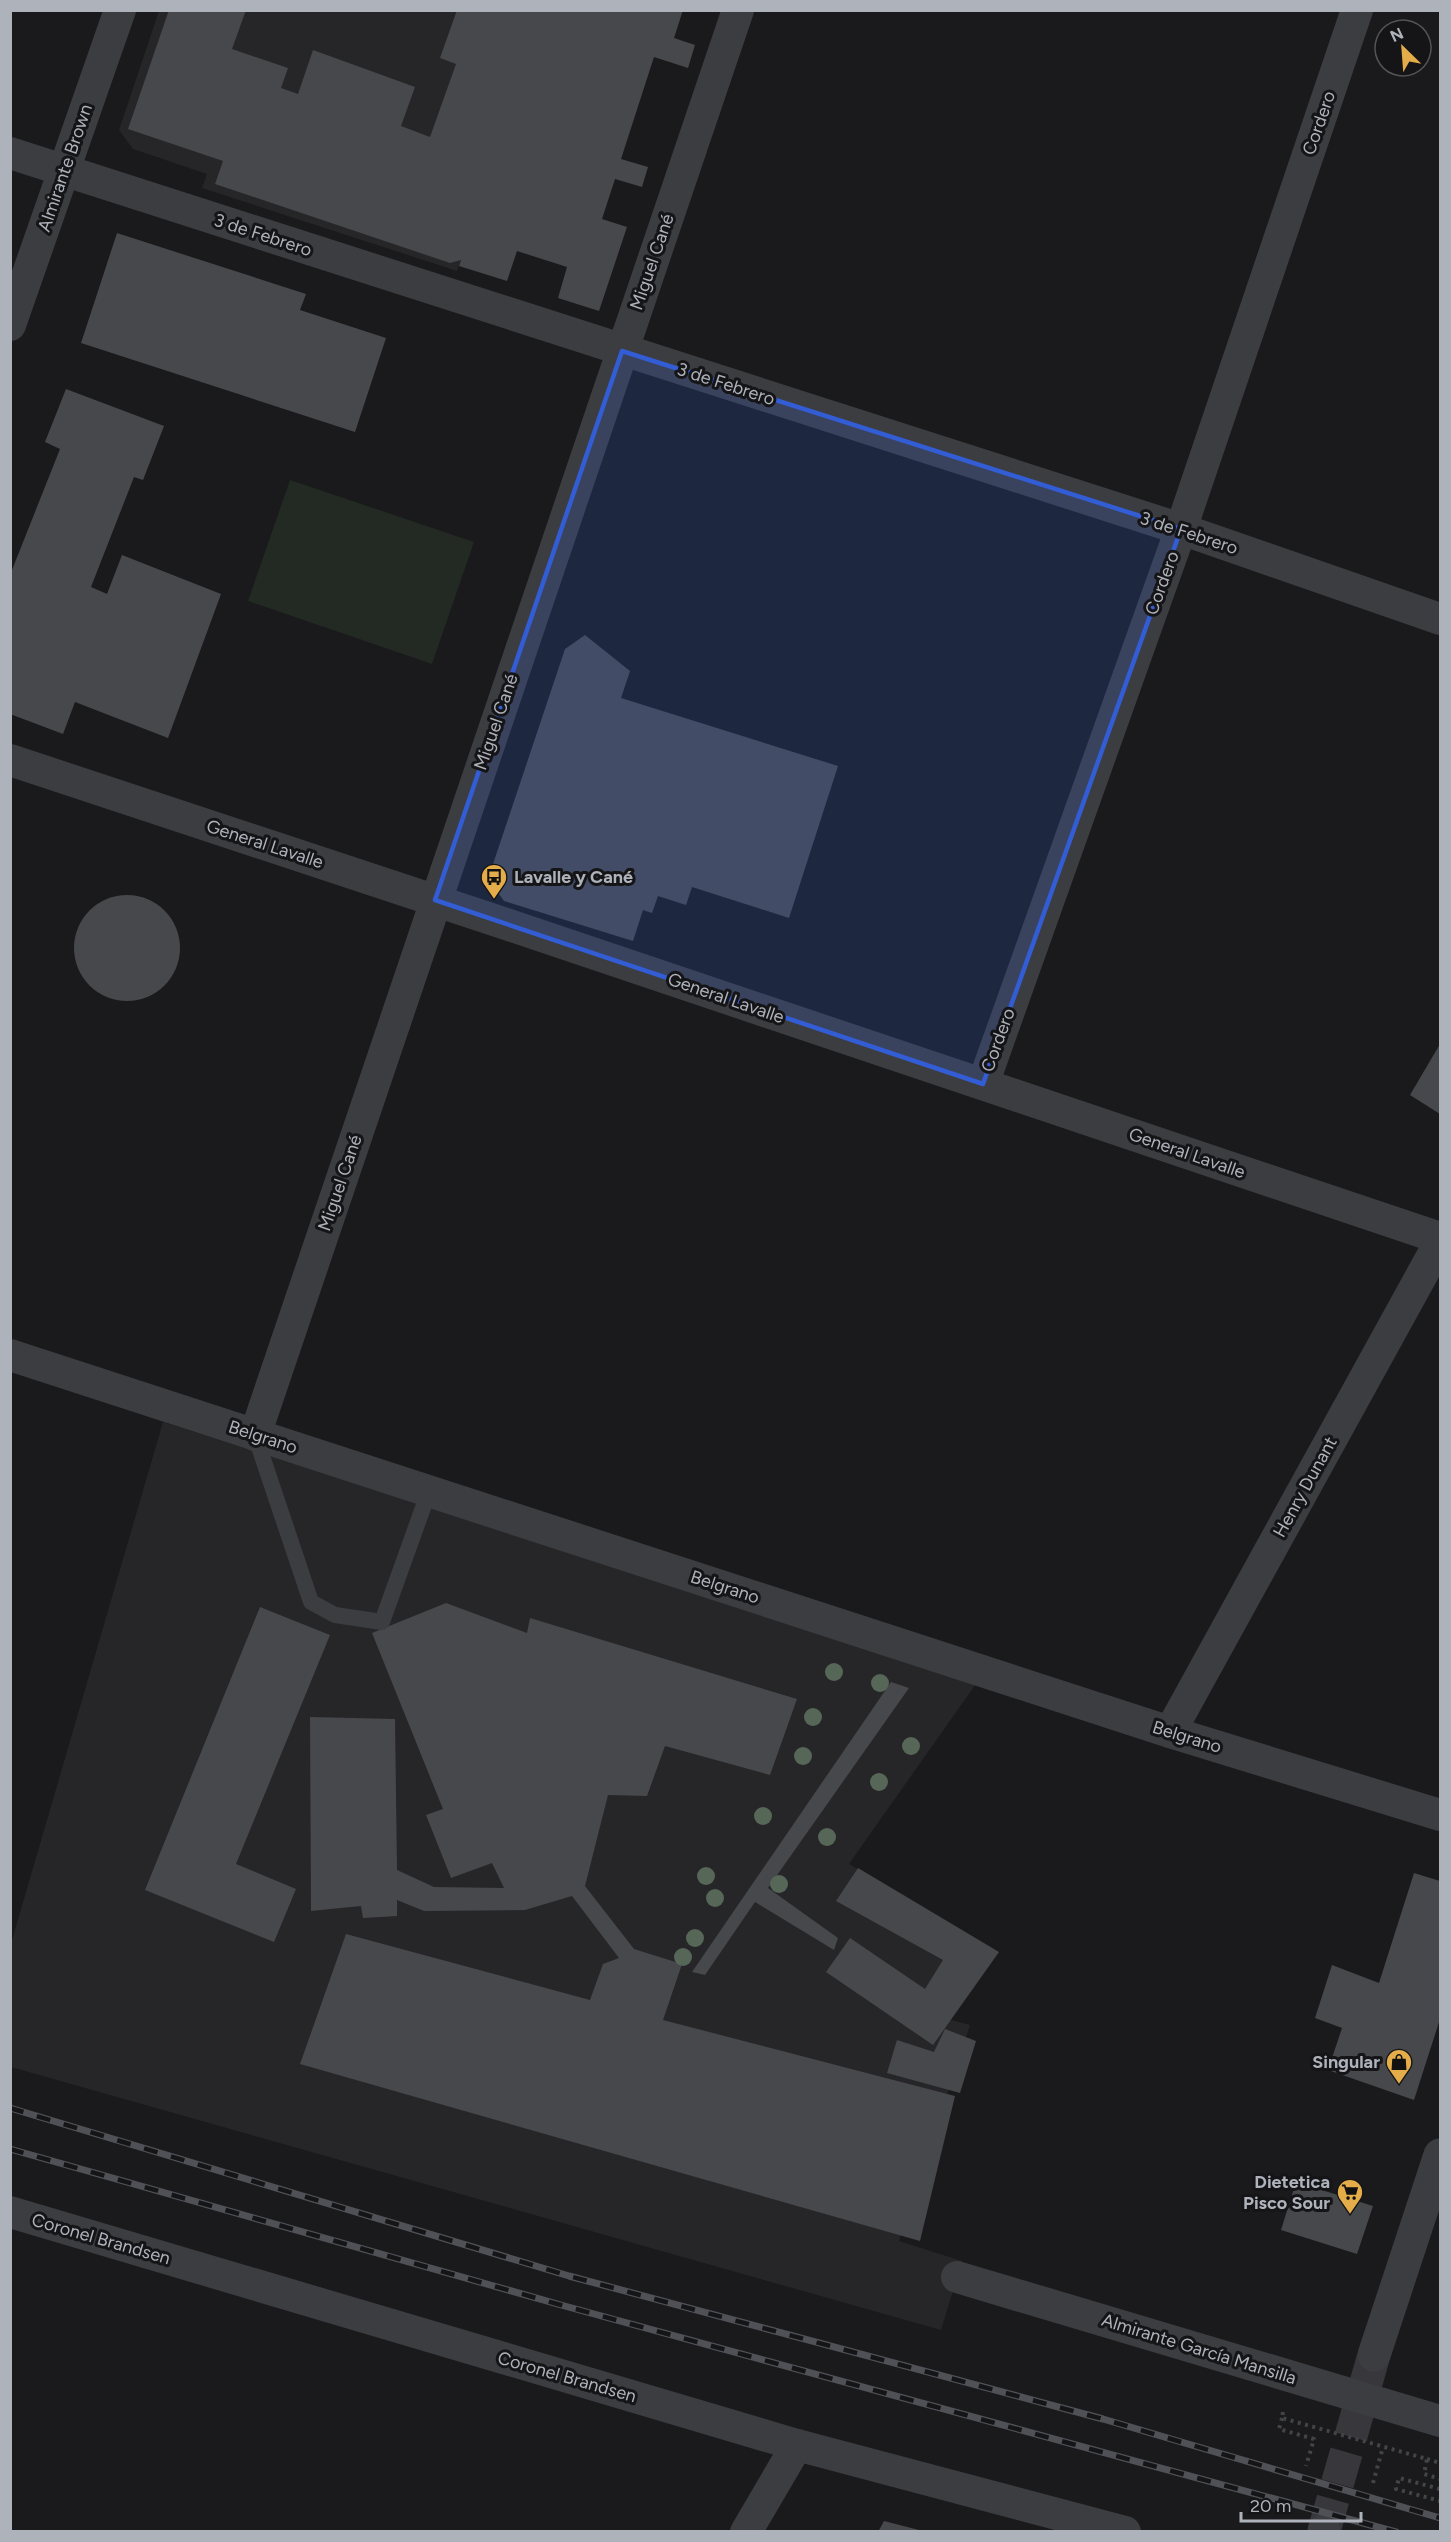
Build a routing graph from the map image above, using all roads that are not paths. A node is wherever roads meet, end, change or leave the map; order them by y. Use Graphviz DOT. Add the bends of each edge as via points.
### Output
graph roads {
  1 [pos="120,10"];
  2 [pos="738,10"];
  3 [pos="1358,10"];
  4 [pos="10,153"];
  5 [pos="65,171"];
  6 [pos="10,325"];
  7 [pos="622,351"];
  8 [pos="1181,530"];
  9 [pos="1440,619"];
  10 [pos="10,760"];
  11 [pos="435,900"];
  12 [pos="983,1084"];
  13 [pos="1440,1240"];
  14 [pos="13,1363"];
  15 [pos="255,1435"];
  16 [pos="429,1491"];
  17 [pos="1170,1732"];
  18 [pos="1440,1815"];
  19 [pos="1440,2155"];
  20 [pos="10,2212"];
  21 [pos="957,2277"];
  22 [pos="1374,2355"];
  23 [pos="1440,2421"];
  24 [pos="797,2445"];
  25 [pos="746,2532"];
  26 [pos="1125,2532"];
  1 -- 5 [label="street, Almirante Brown"];
  2 -- 7 [label="street, Miguel Cané"];
  3 -- 8 [label="street, Cordero"];
  4 -- 5 [label="street, 3 de Febrero"];
  5 -- 6 [label="street, Almirante Brown"];
  5 -- 7 [label="street, 3 de Febrero"];
  7 -- 8 [label="street, 3 de Febrero"];
  7 -- 11 [label="street, Miguel Cané"];
  8 -- 9 [label="street, 3 de Febrero"];
  8 -- 12 [label="street, Cordero"];
  10 -- 11 [label="street, General Lavalle"];
  11 -- 12 [label="street, General Lavalle"];
  11 -- 15 [label="street, Miguel Cané"];
  12 -- 13 [label="street, General Lavalle"];
  13 -- 17 [label="street, Henry Dunant"];
  14 -- 15 [label="street, Belgrano"];
  15 -- 16 [label="street, Belgrano"];
  15 -- 16 [label="lane" via="311,1602 334,1615 382,1622"];
  16 -- 17 [label="street, Belgrano"];
  17 -- 18 [label="street, Belgrano"];
  19 -- 22 [label="street"];
  20 -- 24 [label="street, Coronel Brandsen"];
  21 -- 23 [label="street, Almirante García Mansilla"];
  24 -- 25 [label="street"];
  24 -- 26 [label="street, Coronel Brandsen"];
}
